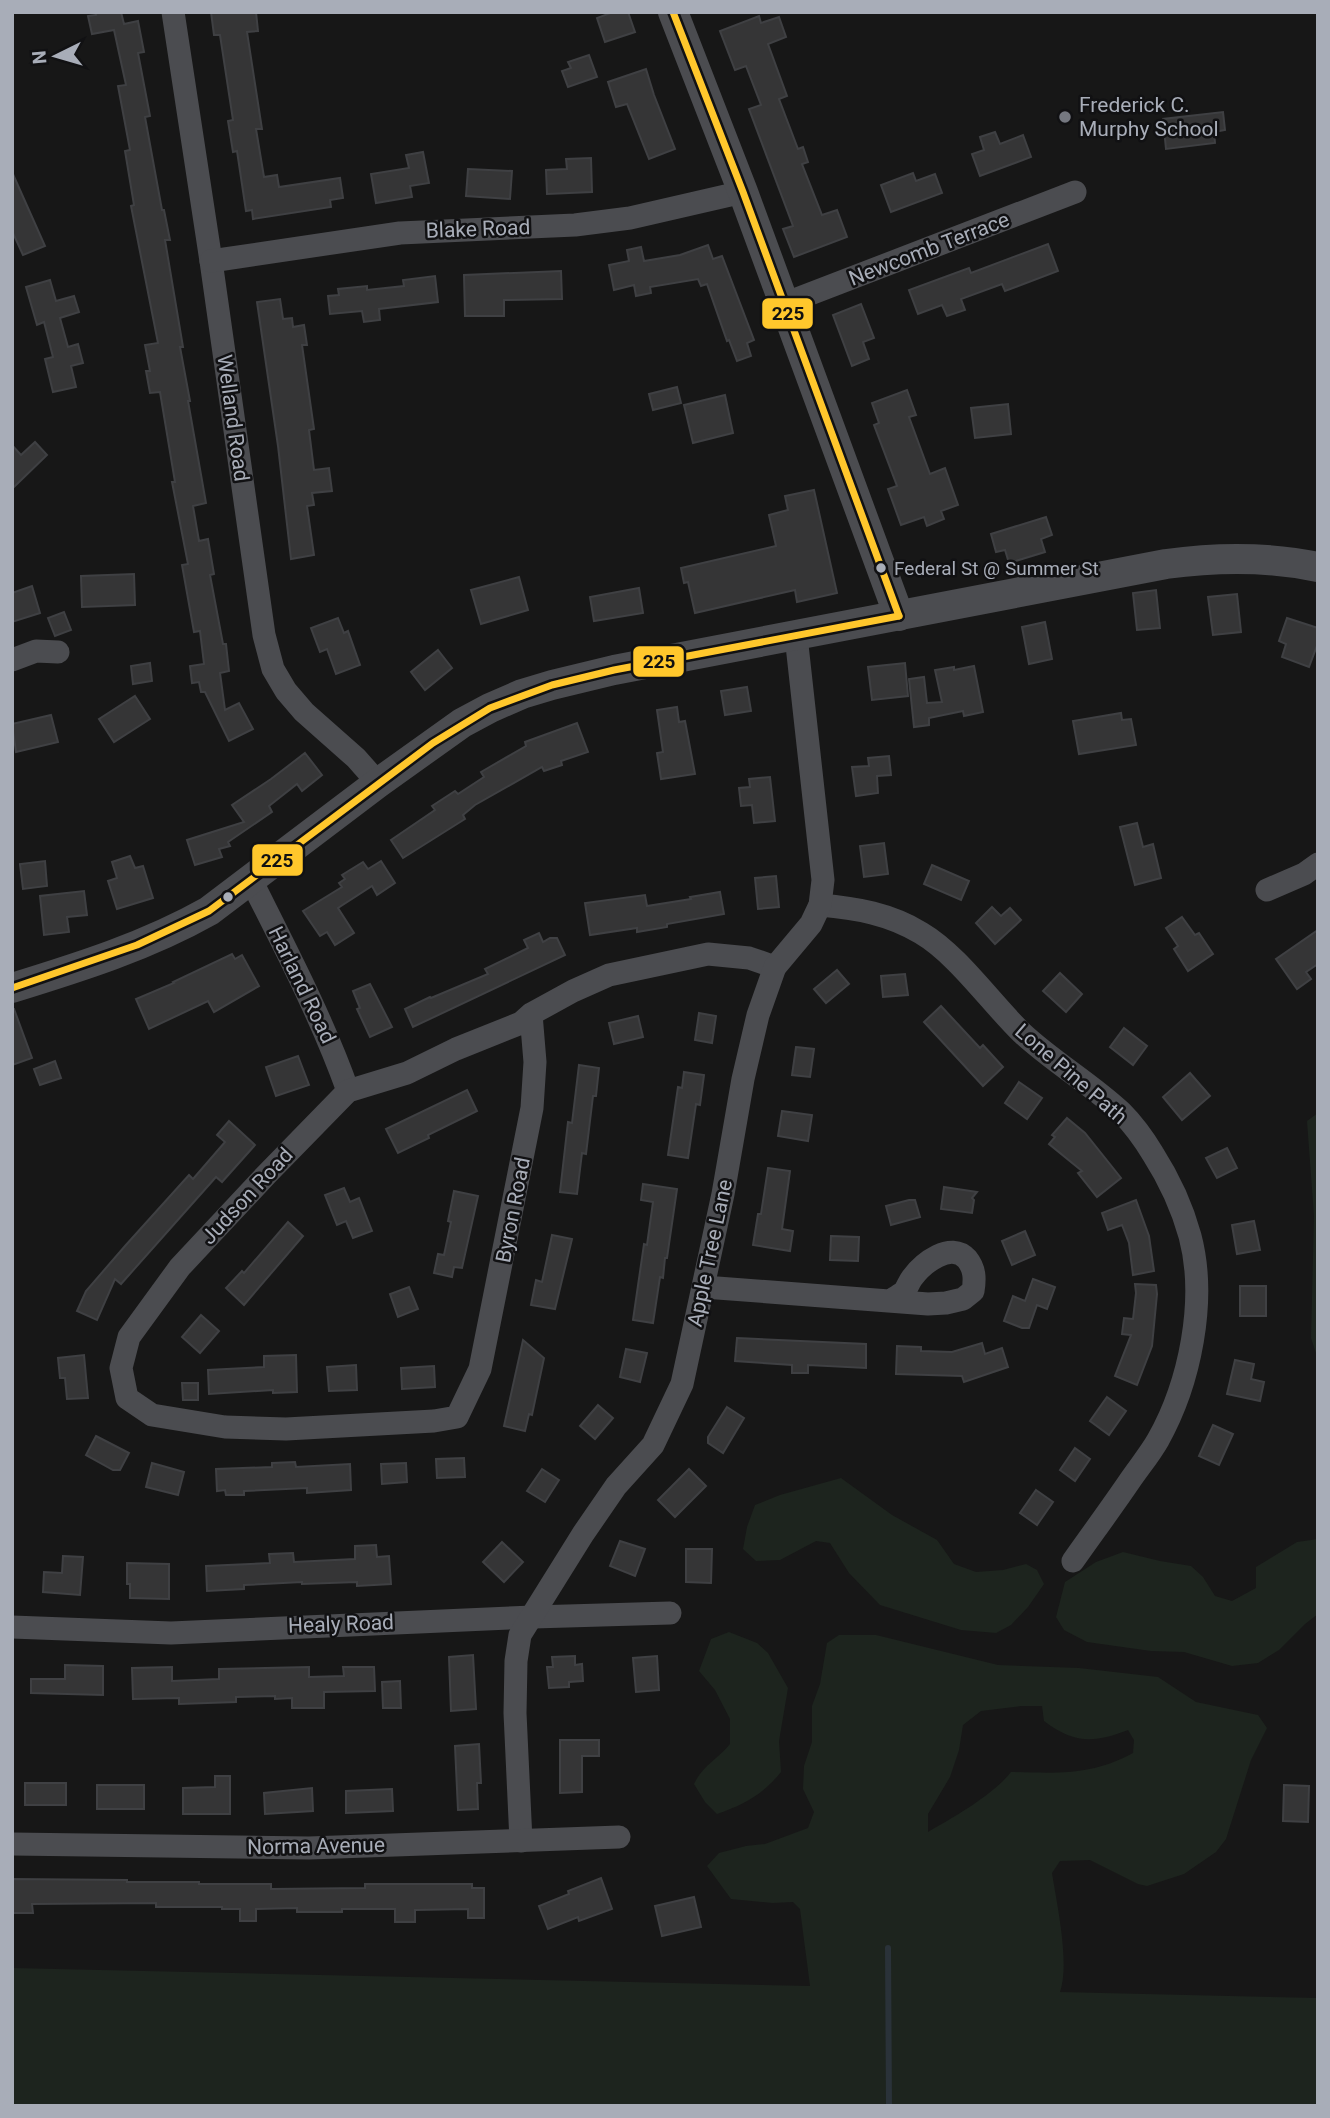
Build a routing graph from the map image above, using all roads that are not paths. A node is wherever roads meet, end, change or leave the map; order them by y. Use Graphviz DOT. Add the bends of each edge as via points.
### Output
graph roads {
  1 [pos="173,12"];
  2 [pos="673,12"];
  3 [pos="743,192"];
  4 [pos="1075,192"];
  5 [pos="211,261"];
  6 [pos="784,304"];
  7 [pos="1318,567"];
  8 [pos="899,616"];
  9 [pos="796,636"];
  10 [pos="58,652"];
  11 [pos="12,660"];
  12 [pos="378,783"];
  13 [pos="1318,864"];
  14 [pos="251,880"];
  15 [pos="1266,890"];
  16 [pos="820,905"];
  17 [pos="775,967"];
  18 [pos="12,988"];
  19 [pos="531,1014"];
  20 [pos="348,1091"];
  21 [pos="704,1287"];
  22 [pos="890,1301"];
  23 [pos="466,1400"];
  24 [pos="1073,1561"];
  25 [pos="670,1613"];
  26 [pos="533,1616"];
  27 [pos="12,1627"];
  28 [pos="619,1837"];
  29 [pos="521,1841"];
  30 [pos="12,1844"];
  1 -- 5 [label="street, Welland Road"];
  2 -- 3 [label="street"];
  3 -- 5 [label="street, Blake Road" via="630,218 400,233"];
  3 -- 6 [label="street"];
  4 -- 6 [label="street, Newcomb Terrace"];
  5 -- 12 [label="street, Welland Road" via="264,635 274,669 285,691 304,712"];
  6 -- 8 [label="street"];
  7 -- 8 [label="street" via="1244,557 1206,559"];
  8 -- 9 [label="street"];
  9 -- 12 [label="street" via="614,670 522,694 462,723"];
  9 -- 16 [label="street, Apple Tree Lane" via="823,880"];
  10 -- 11 [label="street" via="36,651"];
  12 -- 14 [label="street"];
  13 -- 15 [label="street"];
  14 -- 18 [label="street" via="209,911 155,939"];
  14 -- 20 [label="street, Harland Road" via="317,1013"];
  16 -- 17 [label="street, Apple Tree Lane" via="811,924"];
  16 -- 24 [label="street, Lone Pine Path" via="869,911 923,933 1045,1054 1122,1113 1165,1172 1180,1204 1196,1271 1195,1313 1177,1400 1158,1441"];
  17 -- 19 [label="street, Judson Road" via="750,958 708,954 609,975"];
  17 -- 21 [label="street, Apple Tree Lane" via="743,1079"];
  19 -- 20 [label="street, Judson Road" via="521,1023 407,1073"];
  19 -- 23 [label="street, Byron Road" via="532,1108 480,1369"];
  20 -- 23 [label="street, Judson Road" via="180,1267 128,1337 121,1368 127,1398 152,1415 225,1427 286,1429 434,1421 457,1416"];
  21 -- 22 [label="street"];
  21 -- 26 [label="street, Apple Tree Lane" via="682,1384 653,1445 616,1486"];
  25 -- 26 [label="street, Healy Road"];
  26 -- 27 [label="street, Healy Road" via="171,1633"];
  26 -- 29 [label="street, Apple Tree Lane" via="520,1634 516,1661"];
  28 -- 29 [label="street, Norma Avenue"];
  29 -- 30 [label="street, Norma Avenue" via="309,1848"];
}
